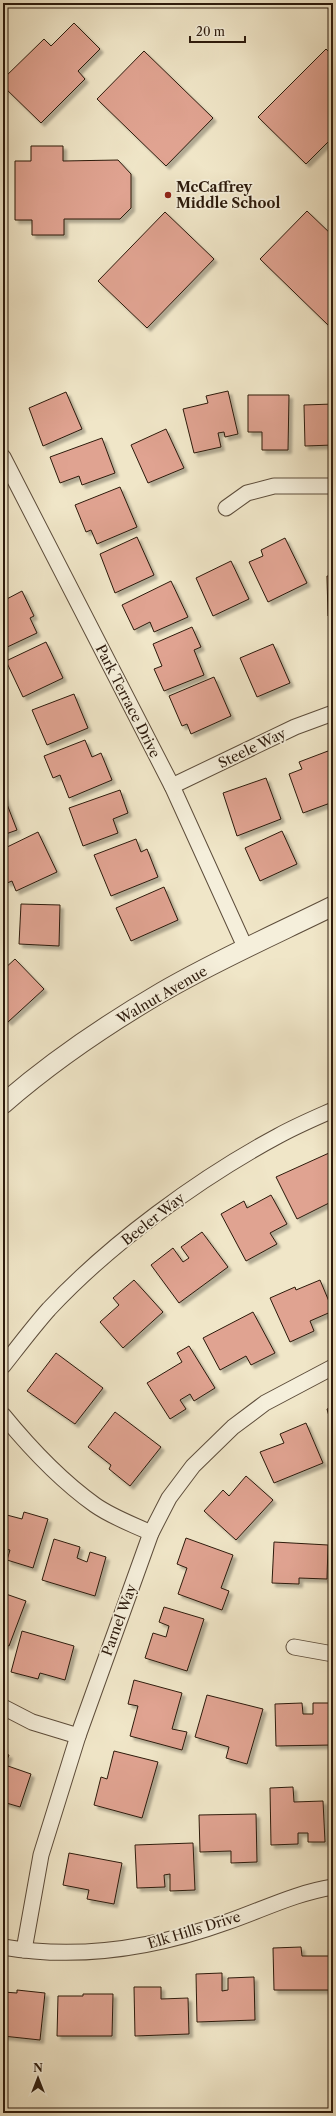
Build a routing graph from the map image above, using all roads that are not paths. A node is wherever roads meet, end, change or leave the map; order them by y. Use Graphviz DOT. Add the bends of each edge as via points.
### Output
graph roads {
  1 [pos="3,457"];
  2 [pos="7,475"];
  3 [pos="333,486"];
  4 [pos="226,508"];
  5 [pos="333,713"];
  6 [pos="172,786"];
  7 [pos="333,906"];
  8 [pos="246,949"];
  9 [pos="3,1104"];
  10 [pos="333,1110"];
  11 [pos="3,1366"];
  12 [pos="333,1367"];
  13 [pos="3,1415"];
  14 [pos="150,1533"];
  15 [pos="294,1647"];
  16 [pos="333,1654"];
  17 [pos="3,1707"];
  18 [pos="78,1736"];
  19 [pos="333,1887"];
  20 [pos="3,1946"];
  21 [pos="24,1950"];
  1 -- 2 [label="street, Park Terrace Drive"];
  2 -- 6 [label="street, Park Terrace Drive"];
  3 -- 4 [label="street" via="274,486 247,493"];
  5 -- 6 [label="street, Steele Way" via="295,727"];
  6 -- 8 [label="street, Park Terrace Drive"];
  7 -- 8 [label="street, Walnut Avenue"];
  8 -- 9 [label="street, Walnut Avenue" via="162,992 107,1027"];
  10 -- 11 [label="street, Beeler Way" via="279,1135 235,1161 192,1189 131,1235 49,1310"];
  12 -- 14 [label="street, Parnel Way" via="265,1403 233,1427 193,1466 169,1498"];
  13 -- 14 [label="street" via="22,1439 73,1488 96,1506"];
  14 -- 18 [label="street, Parnel Way"];
  15 -- 16 [label="street"];
  17 -- 18 [label="street" via="32,1722"];
  18 -- 21 [label="street, Parnel Way" via="41,1855"];
  19 -- 21 [label="street, Elk Hills Drive" via="288,1898 182,1937 135,1948 102,1951"];
  20 -- 21 [label="street, Elk Hills Drive"];
}
